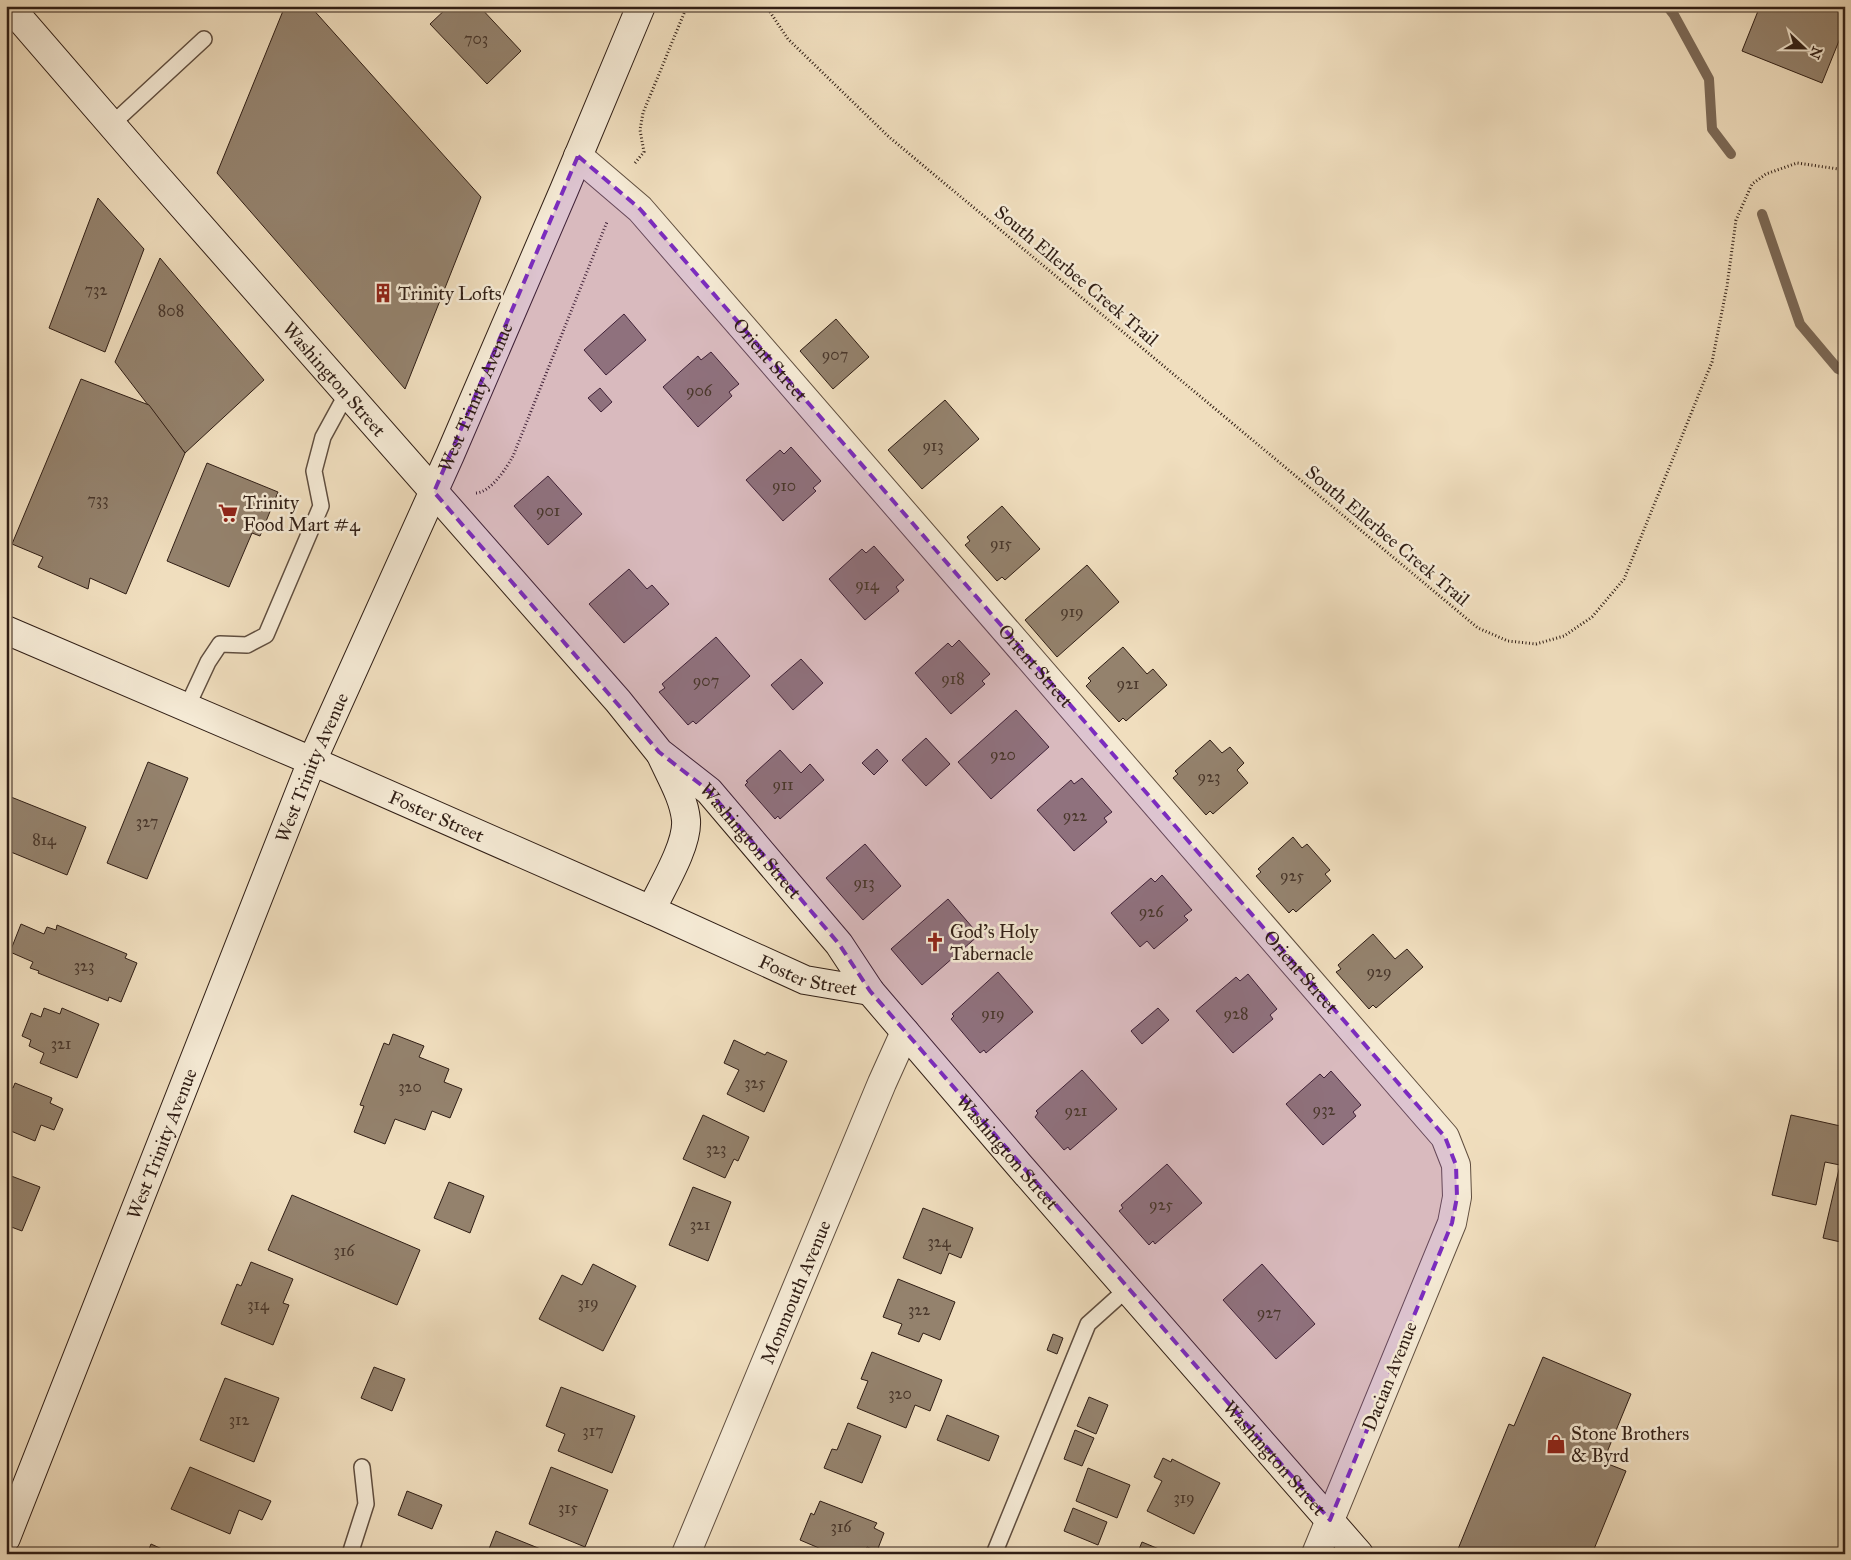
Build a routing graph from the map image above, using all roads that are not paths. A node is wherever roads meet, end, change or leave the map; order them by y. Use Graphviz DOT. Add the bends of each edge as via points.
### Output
graph roads {
  1 [pos="9,6"];
  2 [pos="641,6"];
  3 [pos="204,39"];
  4 [pos="111,125"];
  5 [pos="578,156"];
  6 [pos="347,394"];
  7 [pos="434,492"];
  8 [pos="6,630"];
  9 [pos="187,707"];
  10 [pos="659,752"];
  11 [pos="312,761"];
  12 [pos="651,910"];
  13 [pos="870,991"];
  14 [pos="905,1032"];
  15 [pos="1457,1197"];
  16 [pos="1127,1289"];
  17 [pos="362,1466"];
  18 [pos="1330,1520"];
  19 [pos="6,1538"];
  20 [pos="350,1554"];
  21 [pos="686,1554"];
  22 [pos="994,1554"];
  23 [pos="1316,1554"];
  24 [pos="1359,1554"];
  1 -- 4 [label="street, Washington Street"];
  2 -- 5 [label="street, West Trinity Avenue"];
  3 -- 4 [label="lane"];
  4 -- 6 [label="street, Washington Street"];
  5 -- 7 [label="street, West Trinity Avenue"];
  5 -- 15 [label="street, Orient Street" via="640,209 1445,1137 1456,1165"];
  6 -- 7 [label="street, Washington Street"];
  6 -- 9 [label="lane" via="323,437 314,470 322,506 266,635 247,645 220,644"];
  7 -- 10 [label="street, Washington Street"];
  7 -- 11 [label="street, West Trinity Avenue"];
  8 -- 9 [label="street, Foster Street"];
  9 -- 11 [label="street, Foster Street"];
  10 -- 12 [label="street, Washington Street" via="681,801 686,821 681,848"];
  10 -- 13 [label="street, Washington Street" via="709,791 839,944"];
  11 -- 12 [label="street, Foster Street"];
  11 -- 19 [label="street, West Trinity Avenue"];
  12 -- 13 [label="street, Foster Street" via="805,980"];
  13 -- 14 [label="street, Washington Street"];
  14 -- 16 [label="street, Washington Street"];
  14 -- 21 [label="street, Monmouth Avenue"];
  15 -- 18 [label="street, Dacian Avenue" via="1452,1223"];
  16 -- 18 [label="street, Washington Street"];
  16 -- 22 [label="lane" via="1088,1324"];
  17 -- 20 [label="lane" via="366,1504"];
  18 -- 23 [label="street, Dacian Avenue"];
  18 -- 24 [label="street, Washington Street"];
}
